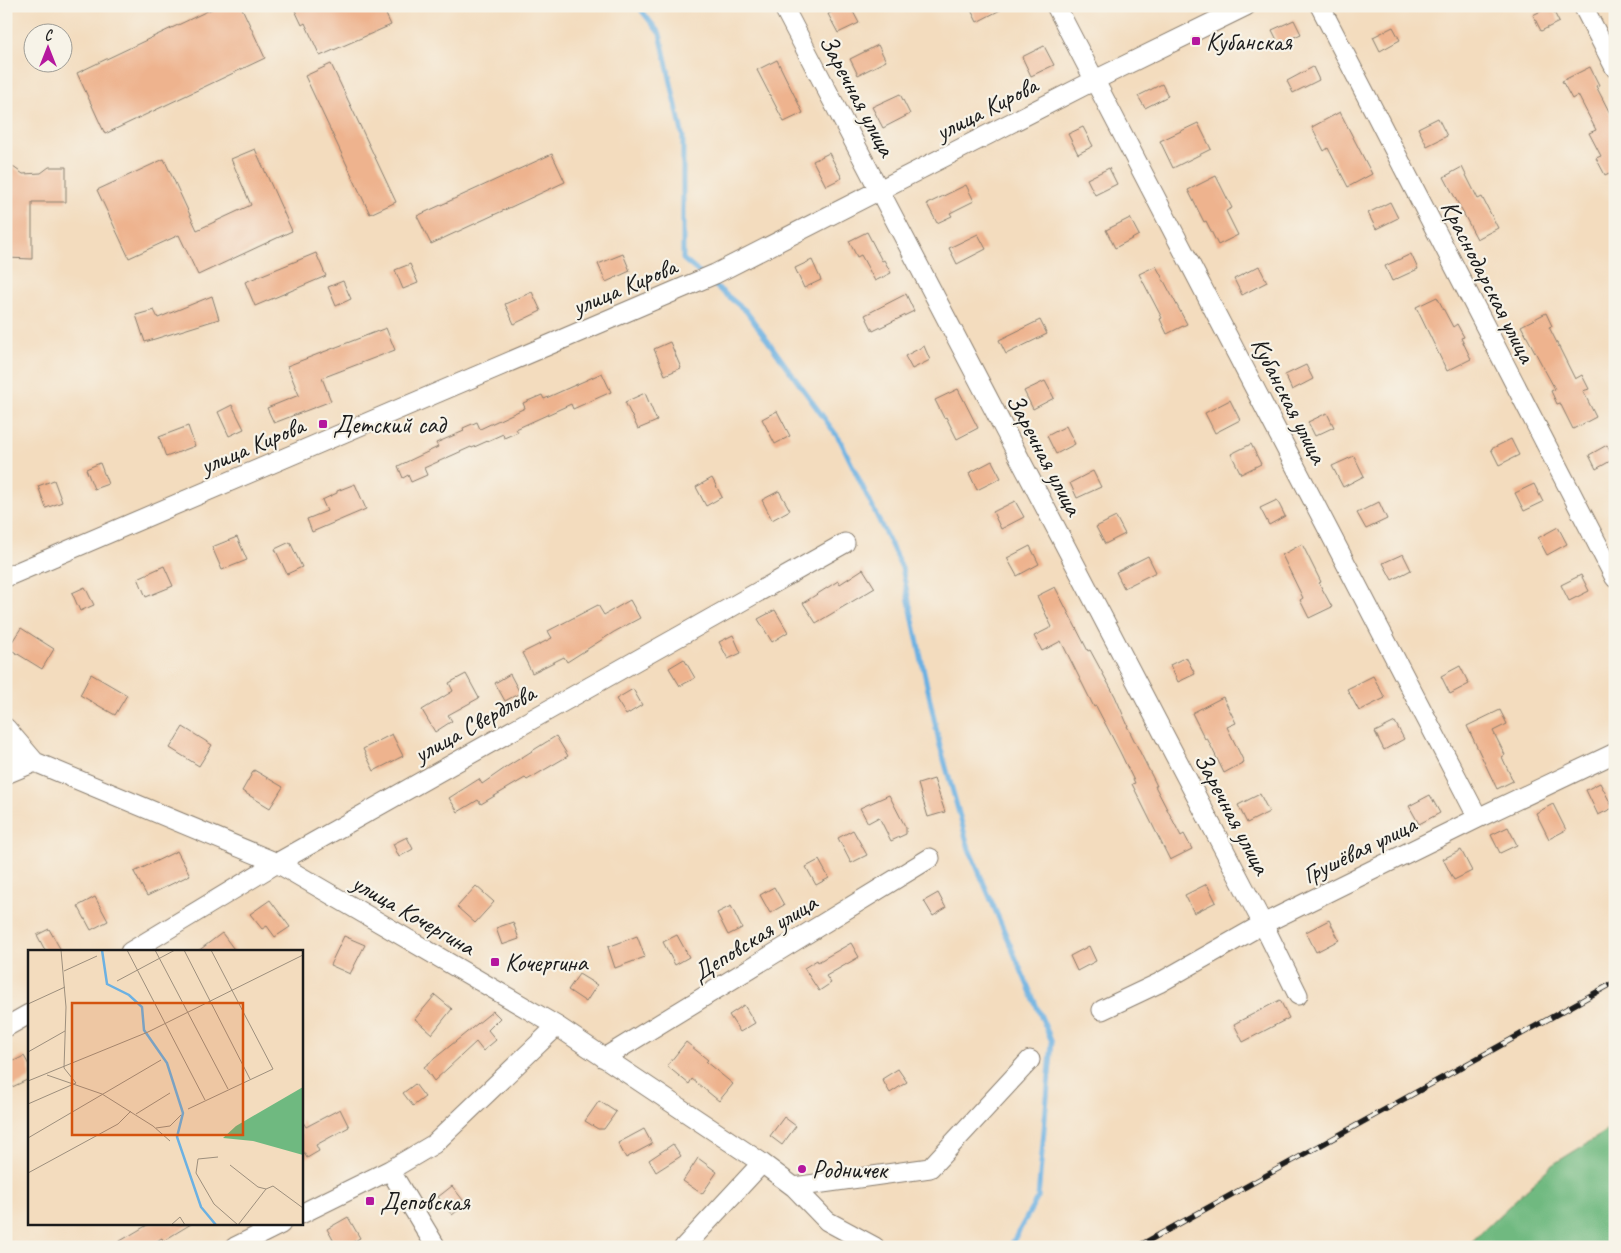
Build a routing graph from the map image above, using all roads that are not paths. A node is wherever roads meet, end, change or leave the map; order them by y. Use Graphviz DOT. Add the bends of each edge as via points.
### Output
graph roads {
  1 [pos="784,6"];
  2 [pos="1056,6"];
  3 [pos="1246,6"];
  4 [pos="1320,6"];
  5 [pos="1583,6"];
  6 [pos="1615,68"];
  7 [pos="1096,80"];
  8 [pos="880,190"];
  9 [pos="845,543"];
  10 [pos="6,577"];
  11 [pos="1615,578"];
  12 [pos="6,728"];
  13 [pos="6,752"];
  14 [pos="1615,753"];
  15 [pos="35,762"];
  16 [pos="6,774"];
  17 [pos="1478,818"];
  18 [pos="930,858"];
  19 [pos="277,863"];
  20 [pos="1264,924"];
  21 [pos="133,950"];
  22 [pos="1298,995"];
  23 [pos="1102,1010"];
  24 [pos="28,1015"];
  25 [pos="557,1026"];
  26 [pos="6,1027"];
  27 [pos="604,1058"];
  28 [pos="1030,1060"];
  29 [pos="762,1164"];
  30 [pos="390,1170"];
  31 [pos="794,1187"];
  32 [pos="302,1214"];
  33 [pos="276,1226"];
  34 [pos="235,1247"];
  35 [pos="436,1247"];
  36 [pos="684,1247"];
  37 [pos="875,1247"];
  1 -- 8 [label="street, Заречная улица"];
  2 -- 7 [label="street, Кубанская улица"];
  3 -- 7 [label="street, улица Кирова"];
  4 -- 11 [label="street, Краснодарская улица"];
  5 -- 6 [label="street"];
  7 -- 8 [label="street, улица Кирова"];
  7 -- 17 [label="street, Кубанская улица"];
  8 -- 10 [label="street, улица Кирова" via="715,274"];
  8 -- 20 [label="street, Заречная улица"];
  9 -- 19 [label="street, улица Свердлова"];
  12 -- 15 [label="street, улица Кочергина"];
  13 -- 15 [label="street, улица Кочергина"];
  14 -- 17 [label="street, Грушёвая улица"];
  15 -- 16 [label="street"];
  15 -- 19 [label="street, улица Кочергина"];
  17 -- 20 [label="street, Грушёвая улица"];
  18 -- 27 [label="street, Деповская улица"];
  19 -- 21 [label="street, улица Свердлова"];
  19 -- 25 [label="street, улица Кочергина"];
  20 -- 22 [label="street, Заречная улица"];
  20 -- 23 [label="street, Грушёвая улица" via="1159,983"];
  24 -- 26 [label="street"];
  25 -- 27 [label="street, улица Кочергина"];
  25 -- 30 [label="street" via="434,1144"];
  27 -- 29 [label="street, улица Кочергина"];
  28 -- 31 [label="street" via="930,1168"];
  29 -- 31 [label="street, улица Кочергина"];
  29 -- 36 [label="street"];
  30 -- 32 [label="street"];
  30 -- 35 [label="street"];
  31 -- 37 [label="street, улица Кочергина" via="827,1221"];
  33 -- 34 [label="street"];
}
